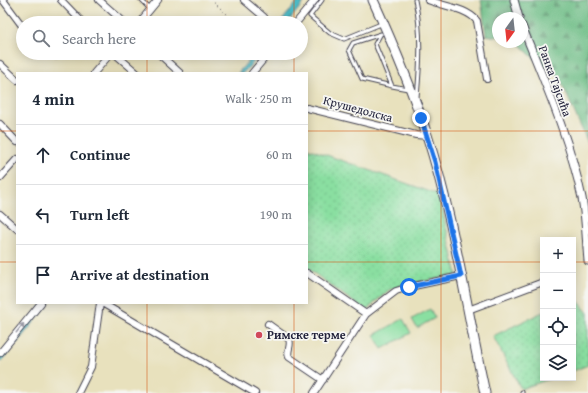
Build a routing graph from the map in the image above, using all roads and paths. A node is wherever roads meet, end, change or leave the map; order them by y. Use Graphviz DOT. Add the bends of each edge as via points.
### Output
graph roads {
  1 [pos="3,0"];
  2 [pos="61,0"];
  3 [pos="100,0"];
  4 [pos="141,0"];
  5 [pos="158,0"];
  6 [pos="211,0"];
  7 [pos="244,0"];
  8 [pos="315,0"];
  9 [pos="322,0"];
  10 [pos="373,0"];
  11 [pos="415,0"];
  12 [pos="428,0"];
  13 [pos="514,0"];
  14 [pos="150,9"];
  15 [pos="517,12"];
  16 [pos="228,15"];
  17 [pos="76,16"];
  18 [pos="117,16"];
  19 [pos="144,16"];
  20 [pos="263,16"];
  21 [pos="302,16"];
  22 [pos="16,17"];
  23 [pos="384,29"];
  24 [pos="528,42"];
  25 [pos="105,60"];
  26 [pos="122,60"];
  27 [pos="166,60"];
  28 [pos="263,60"];
  29 [pos="0,64"];
  30 [pos="95,72"];
  31 [pos="136,72"];
  32 [pos="179,72"];
  33 [pos="253,72"];
  34 [pos="16,79"];
  35 [pos="487,79"];
  36 [pos="392,86"];
  37 [pos="411,88"];
  38 [pos="416,105"];
  39 [pos="308,108"];
  40 [pos="0,124"];
  41 [pos="427,136"];
  42 [pos="16,141"];
  43 [pos="16,161"];
  44 [pos="0,178"];
  45 [pos="0,214"];
  46 [pos="16,228"];
  47 [pos="587,245"];
  48 [pos="588,262"];
  49 [pos="308,274"];
  50 [pos="461,276"];
  51 [pos="540,283"];
  52 [pos="40,304"];
  53 [pos="101,304"];
  54 [pos="103,304"];
  55 [pos="468,310"];
  56 [pos="366,314"];
  57 [pos="268,324"];
  58 [pos="0,353"];
  59 [pos="323,380"];
  60 [pos="78,393"];
  61 [pos="255,393"];
  62 [pos="314,393"];
  63 [pos="485,393"];
  1 -- 22 [label="street"];
  2 -- 17 [label="street"];
  3 -- 18 [label="street"];
  4 -- 14 [label="lane"];
  5 -- 14 [label="street"];
  6 -- 16 [label="path"];
  7 -- 20 [label="street"];
  8 -- 21 [label="street"];
  9 -- 23 [label="lane" via="310,16 330,33 344,39"];
  10 -- 23 [label="main road"];
  11 -- 38 [label="lane" via="418,11 420,65"];
  12 -- 35 [label="street" via="475,18"];
  13 -- 15 [label="street"];
  14 -- 19 [label="street"];
  23 -- 36 [label="lane" via="375,44"];
  23 -- 36 [label="lane" via="353,43 349,50 362,79"];
  23 -- 37 [label="main road"];
  24 -- 47 [label="street, Ранка Тајсића" via="580,190"];
  25 -- 30 [label="street"];
  26 -- 31 [label="street"];
  27 -- 32 [label="street"];
  28 -- 33 [label="street"];
  29 -- 34 [label="street"];
  36 -- 37 [label="lane"];
  37 -- 38 [label="main road"];
  38 -- 41 [label="main road"];
  39 -- 41 [label="street, Крушедолска" via="416,136"];
  40 -- 42 [label="street"];
  41 -- 50 [label="main road" via="450,222"];
  43 -- 44 [label="street"];
  45 -- 46 [label="street"];
  47 -- 48 [label="street, Ранка Тајсића"];
  49 -- 56 [label="street"];
  50 -- 55 [label="main road"];
  50 -- 56 [label="street" via="396,291"];
  51 -- 55 [label="street"];
  58 -- 52 [label="street, one-way"];
  53 -- 60 [label="street" via="92,367"];
  54 -- 61 [label="street"];
  55 -- 63 [label="main road"];
  56 -- 59 [label="street"];
  57 -- 59 [label="street" via="289,339 289,357"];
  59 -- 62 [label="street"];
}
